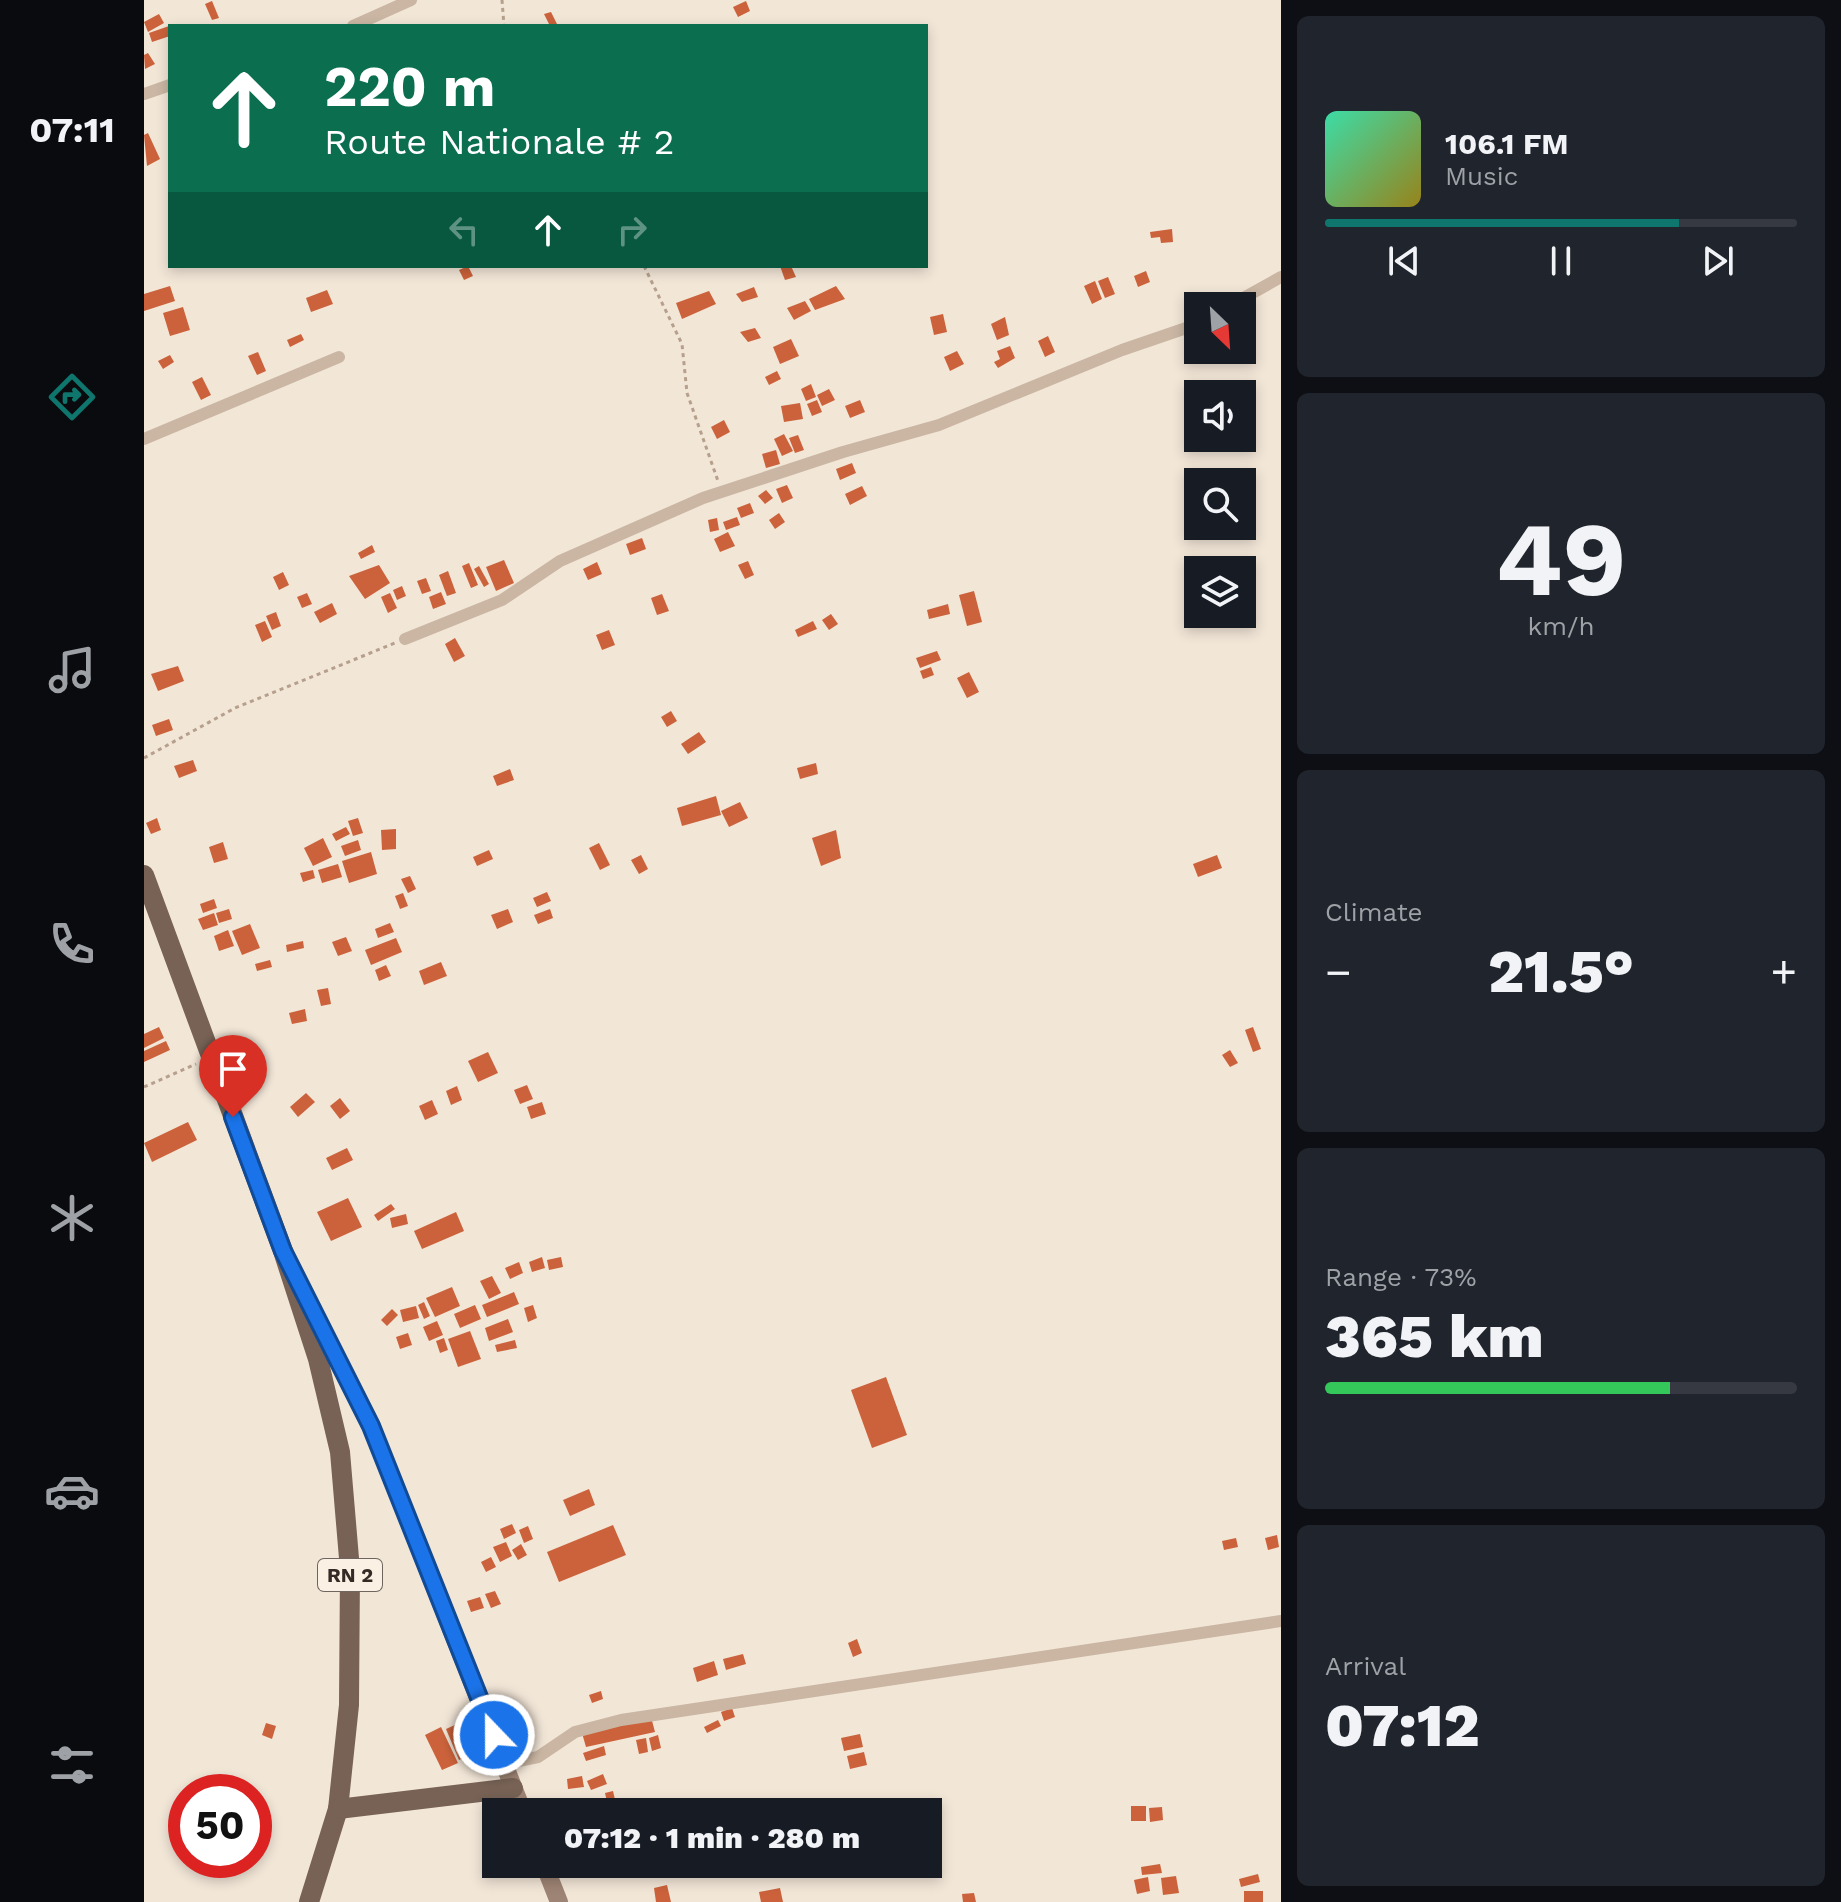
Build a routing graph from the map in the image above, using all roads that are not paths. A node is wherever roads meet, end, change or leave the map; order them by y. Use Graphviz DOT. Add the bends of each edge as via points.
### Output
graph roads {
  1 [pos="411,0"];
  2 [pos="357,24"];
  3 [pos="168,86"];
  4 [pos="144,94"];
  5 [pos="1281,277"];
  6 [pos="1254,292"];
  7 [pos="1184,329"];
  8 [pos="339,357"];
  9 [pos="144,439"];
  10 [pos="405,639"];
  11 [pos="144,875"];
  12 [pos="283,1251"];
  13 [pos="1281,1621"];
  14 [pos="504,1764"];
  15 [pos="513,1788"];
  16 [pos="517,1798"];
  17 [pos="338,1809"];
  18 [pos="550,1878"];
  19 [pos="309,1902"];
  20 [pos="559,1902"];
  1 -- 2 [label="street"];
  3 -- 4 [label="street"];
  5 -- 6 [label="street"];
  7 -- 10 [label="street" via="939,425 722,492 560,561 502,600"];
  8 -- 9 [label="street"];
  11 -- 12 [label="main road, RN 2"];
  12 -- 14 [label="main road" via="371,1426"];
  12 -- 17 [label="main road, RN 2" via="318,1359 340,1452 347,1510 349,1705"];
  13 -- 14 [label="street" via="621,1720 575,1732 538,1757"];
  14 -- 15 [label="main road"];
  15 -- 16 [label="main road"];
  15 -- 17 [label="main road"];
  17 -- 19 [label="main road, RN 2"];
  18 -- 20 [label="main road"];
}
